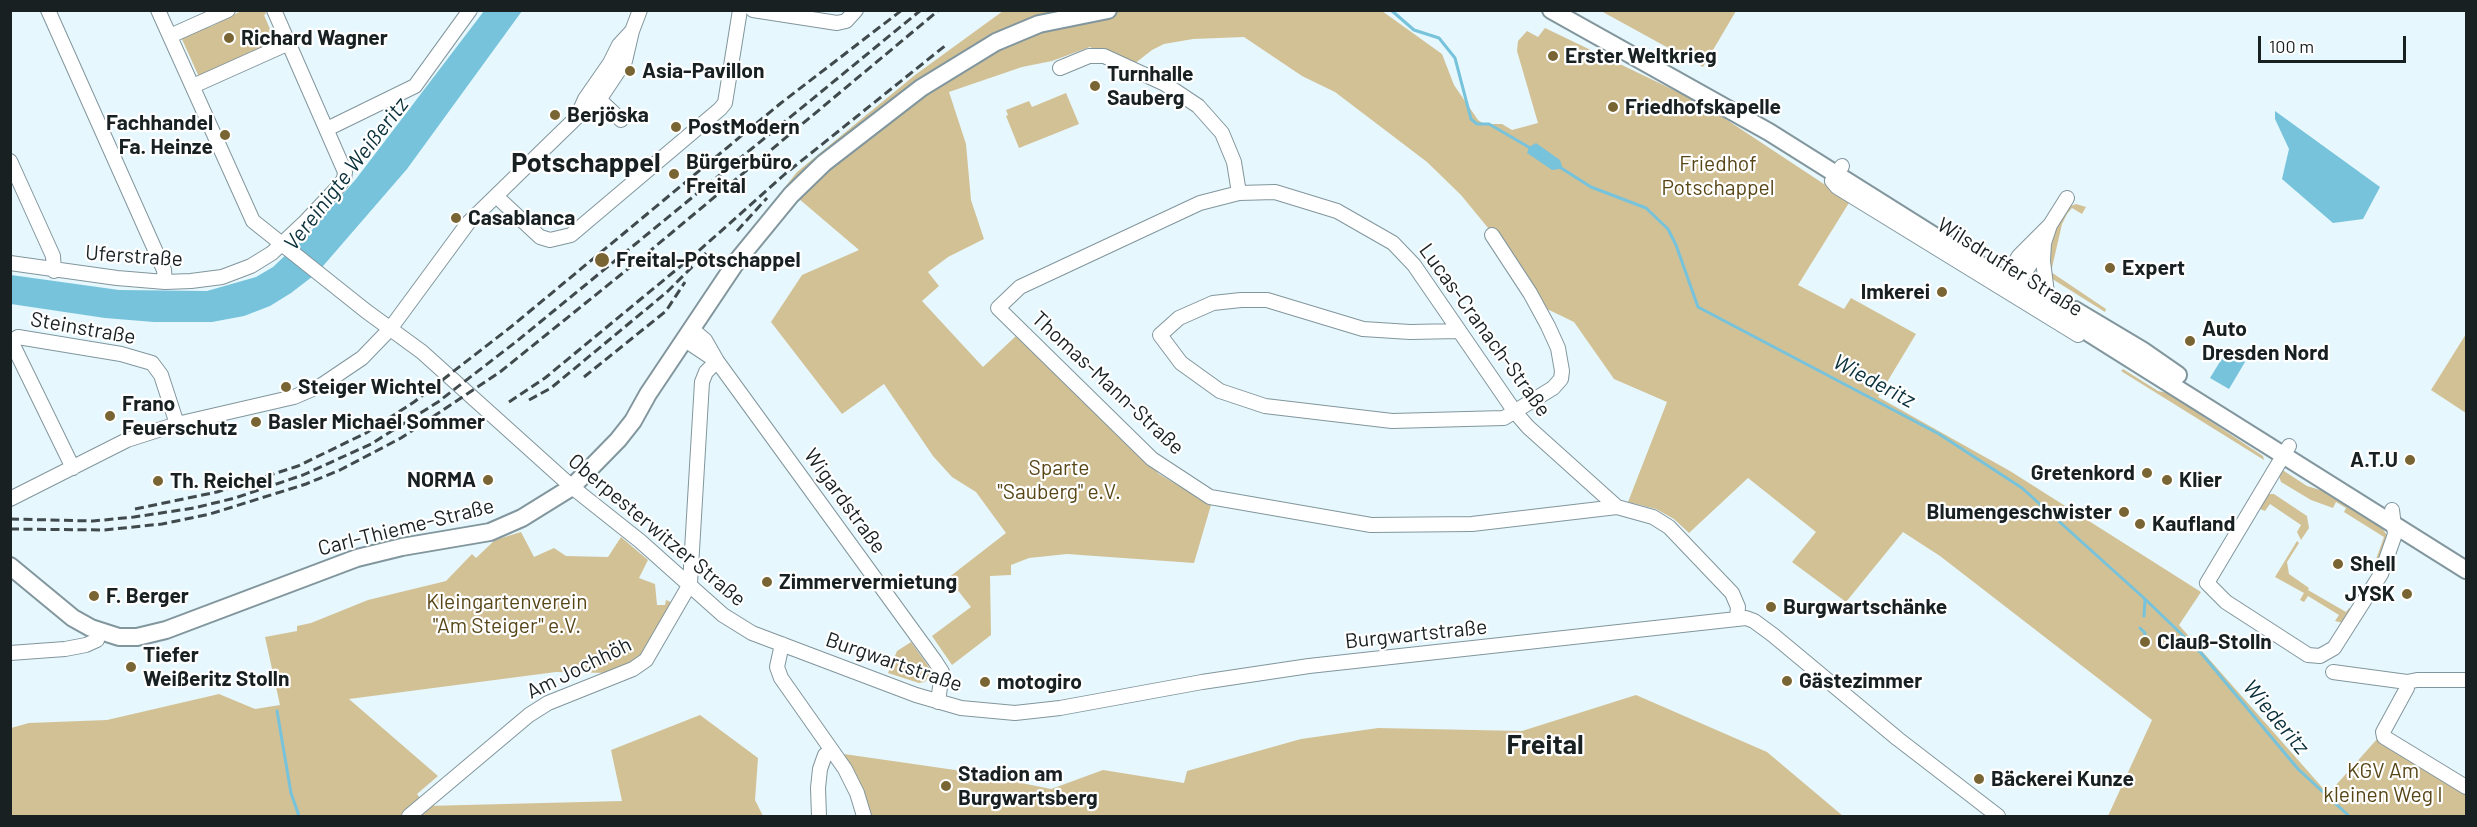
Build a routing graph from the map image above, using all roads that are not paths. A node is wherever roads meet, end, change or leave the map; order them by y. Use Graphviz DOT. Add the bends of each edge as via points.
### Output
graph roads {
  1 [pos="48,10"];
  2 [pos="158,10"];
  3 [pos="228,10"];
  4 [pos="274,10"];
  5 [pos="470,10"];
  6 [pos="640,10"];
  7 [pos="740,10"];
  8 [pos="753,10"];
  9 [pos="856,10"];
  10 [pos="1108,10"];
  11 [pos="1551,10"];
  12 [pos="1572,10"];
  13 [pos="170,36"];
  14 [pos="289,43"];
  15 [pos="1060,68"];
  16 [pos="193,86"];
  17 [pos="602,102"];
  18 [pos="621,120"];
  19 [pos="327,129"];
  20 [pos="10,161"];
  21 [pos="1839,170"];
  22 [pos="1239,193"];
  23 [pos="2067,198"];
  24 [pos="499,199"];
  25 [pos="2050,225"];
  26 [pos="1492,235"];
  27 [pos="2044,243"];
  28 [pos="286,248"];
  29 [pos="10,263"];
  30 [pos="54,271"];
  31 [pos="2013,278"];
  32 [pos="165,282"];
  33 [pos="2047,293"];
  34 [pos="998,308"];
  35 [pos="390,329"];
  36 [pos="1459,331"];
  37 [pos="688,335"];
  38 [pos="11,341"];
  39 [pos="717,361"];
  40 [pos="2177,381"];
  41 [pos="1515,412"];
  42 [pos="177,424"];
  43 [pos="2287,451"];
  44 [pos="73,468"];
  45 [pos="572,486"];
  46 [pos="10,500"];
  47 [pos="1617,507"];
  48 [pos="2394,517"];
  49 [pos="2466,558"];
  50 [pos="10,566"];
  51 [pos="2466,570"];
  52 [pos="10,574"];
  53 [pos="34,584"];
  54 [pos="690,584"];
  55 [pos="1737,618"];
  56 [pos="97,640"];
  57 [pos="782,644"];
  58 [pos="10,653"];
  59 [pos="2333,672"];
  60 [pos="2466,680"];
  61 [pos="2407,682"];
  62 [pos="938,702"];
  63 [pos="831,751"];
  64 [pos="2466,787"];
  65 [pos="409,816"];
  66 [pos="819,816"];
  67 [pos="864,816"];
  68 [pos="1998,816"];
  1 -- 32 [label="street" via="166,274"];
  2 -- 13 [label="street, Oberpesterwitzer Straße"];
  3 -- 13 [label="street"];
  4 -- 14 [label="street"];
  5 -- 19 [label="street" via="415,86"];
  6 -- 24 [label="street" via="629,52 599,100 577,117"];
  7 -- 24 [label="street" via="725,103 571,235 550,240 540,237"];
  8 -- 9 [label="street" via="837,23 843,23"];
  10 -- 37 [label="main road, Carl-Thieme-Straße" via="1024,29 921,87 824,163 791,195 737,261"];
  11 -- 21 [label="main road, Wilsdruffer Straße"];
  12 -- 21 [label="main road, Wilsdruffer Straße" via="1745,105"];
  13 -- 16 [label="street, Oberpesterwitzer Straße"];
  14 -- 16 [label="street"];
  14 -- 19 [label="street"];
  15 -- 22 [label="street" via="1089,56 1104,56 1165,84 1198,106 1222,133 1234,162"];
  16 -- 28 [label="street, Oberpesterwitzer Straße" via="252,221"];
  17 -- 18 [label="street"];
  19 -- 28 [label="street, Uferstraße" via="345,172 344,179"];
  20 -- 30 [label="street" via="53,256"];
  21 -- 31 [label="main road, Wilsdruffer Straße"];
  21 -- 40 [label="street, Wilsdruffer Straße" via="1832,181 1837,188 2161,387 2168,389"];
  22 -- 34 [label="street, Lucas-Cranach-Straße" via="1200,203 1020,287"];
  22 -- 36 [label="street, Lucas-Cranach-Straße" via="1275,192 1336,211 1393,243 1414,265"];
  23 -- 25 [label="street"];
  24 -- 35 [label="street" via="454,240"];
  25 -- 27 [label="street"];
  25 -- 31 [label="street" via="2019,256"];
  26 -- 41 [label="street" via="1535,301 1561,364 1560,379 1553,388"];
  27 -- 31 [label="street"];
  27 -- 33 [label="street"];
  28 -- 32 [label="street, Uferstraße" via="222,277"];
  28 -- 35 [label="street, Oberpesterwitzer Straße"];
  29 -- 30 [label="street, Uferstraße"];
  30 -- 32 [label="street, Uferstraße"];
  31 -- 33 [label="main road, Wilsdruffer Straße"];
  31 -- 40 [label="main road, Wilsdruffer Straße"];
  33 -- 40 [label="main road, Wilsdruffer Straße" via="2142,350"];
  34 -- 47 [label="street, Thomas-Mann-Straße" via="1152,459 1210,497 1371,525 1472,524"];
  35 -- 42 [label="street" via="362,358 322,385 294,397"];
  35 -- 45 [label="street, Oberpesterwitzer Straße" via="445,371"];
  36 -- 41 [label="street, Lucas-Cranach-Straße"];
  36 -- 41 [label="street" via="1363,329 1267,300 1241,300 1213,303 1179,318 1160,335 1181,363 1220,391 1265,406 1392,421 1504,418"];
  37 -- 39 [label="street, Wigardstraße" via="705,340"];
  37 -- 45 [label="main road, Carl-Thieme-Straße" via="633,421"];
  38 -- 42 [label="street, Steinstraße" via="18,337 66,344 152,363 161,375"];
  38 -- 44 [label="street"];
  39 -- 54 [label="street" via="702,382"];
  39 -- 62 [label="street, Wigardstraße" via="935,661 942,672"];
  40 -- 43 [label="main road, Wilsdruffer Straße"];
  41 -- 47 [label="street, Lucas-Cranach-Straße"];
  42 -- 44 [label="street" via="127,440"];
  43 -- 48 [label="main road, Wilsdruffer Straße"];
  43 -- 48 [label="street" via="2206,583 2226,602 2308,655 2320,656 2334,648 2346,631 2381,574 2394,537"];
  44 -- 46 [label="street"];
  45 -- 53 [label="main road, Carl-Thieme-Straße" via="522,518 490,531 357,558 153,635 119,637 91,628 73,618"];
  45 -- 54 [label="street, Oberpesterwitzer Straße"];
  47 -- 55 [label="street, Lucas-Cranach-Straße" via="1669,526 1732,593 1738,607"];
  48 -- 49 [label="main road, Wilsdruffer Straße"];
  48 -- 51 [label="main road, Wilsdruffer Straße"];
  50 -- 53 [label="main road, Carl-Thieme-Straße"];
  52 -- 53 [label="main road, Carl-Thieme-Straße"];
  54 -- 57 [label="street, Oberpesterwitzer Straße" via="735,624"];
  54 -- 65 [label="street, Am Jochhöh" via="646,660 529,715"];
  55 -- 62 [label="street, Burgwartstraße" via="1309,666 1060,708 1007,712"];
  55 -- 68 [label="street, Burgwartstraße" via="1765,628 1936,770"];
  56 -- 58 [label="street" via="65,650"];
  57 -- 62 [label="street, Burgwartstraße"];
  57 -- 63 [label="street" via="777,667 780,678"];
  59 -- 61 [label="street"];
  60 -- 61 [label="street"];
  61 -- 64 [label="street" via="2384,737"];
  63 -- 66 [label="street" via="825,754 820,769"];
  63 -- 67 [label="street" via="852,781"];
}
